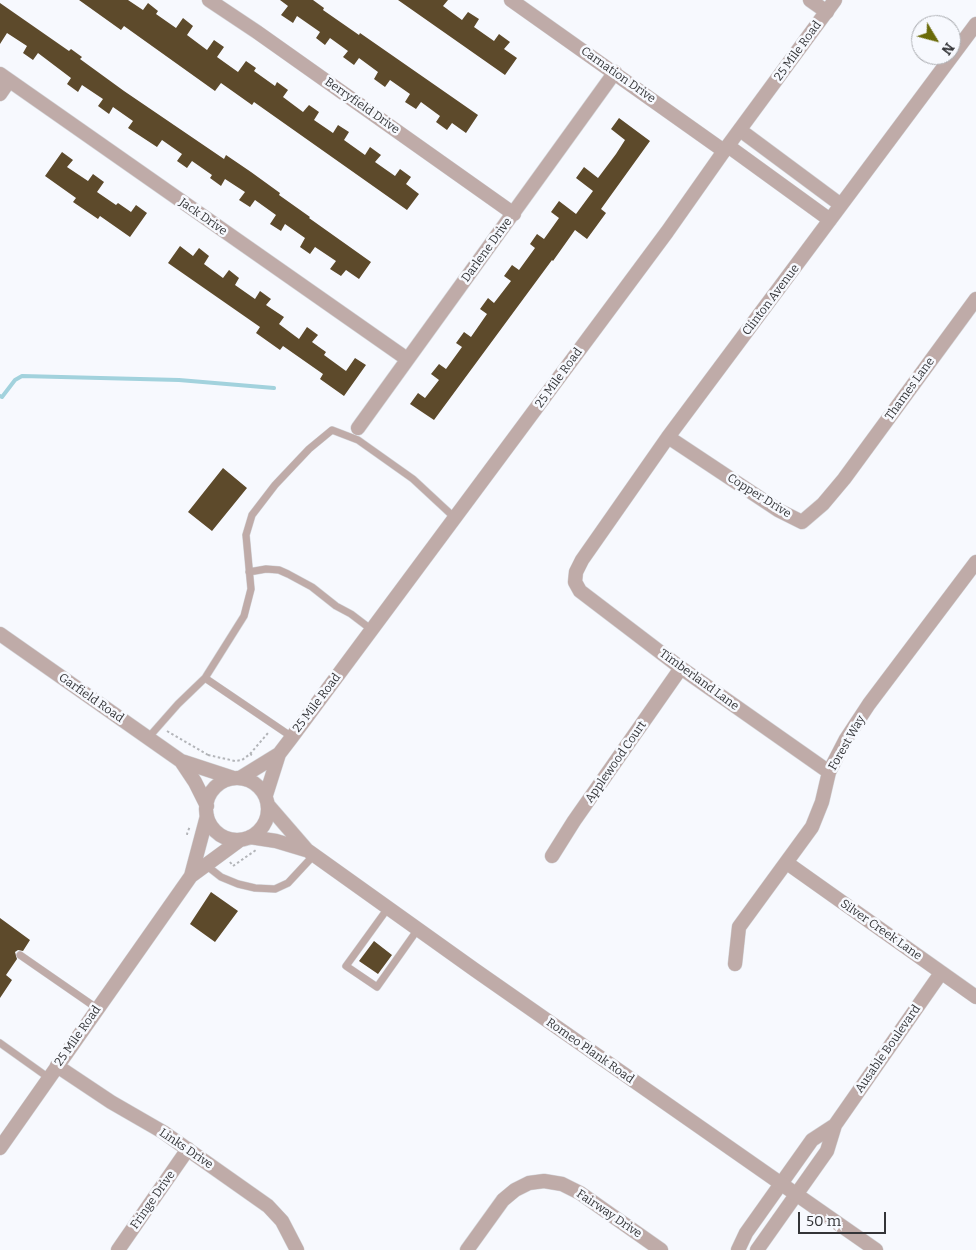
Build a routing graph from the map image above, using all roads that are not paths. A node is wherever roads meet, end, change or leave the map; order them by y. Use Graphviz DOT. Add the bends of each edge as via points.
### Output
graph roads {
  1 [pos="209,0"];
  2 [pos="511,0"];
  3 [pos="810,0"];
  4 [pos="835,0"];
  5 [pos="827,12"];
  6 [pos="976,24"];
  7 [pos="615,72"];
  8 [pos="5,78"];
  9 [pos="0,94"];
  10 [pos="740,130"];
  11 [pos="726,148"];
  12 [pos="841,205"];
  13 [pos="514,214"];
  14 [pos="830,220"];
  15 [pos="976,299"];
  16 [pos="407,359"];
  17 [pos="358,428"];
  18 [pos="668,437"];
  19 [pos="844,479"];
  20 [pos="455,518"];
  21 [pos="976,562"];
  22 [pos="249,572"];
  23 [pos="575,582"];
  24 [pos="372,630"];
  25 [pos="0,634"];
  26 [pos="681,668"];
  27 [pos="205,678"];
  28 [pos="292,737"];
  29 [pos="148,738"];
  30 [pos="278,754"];
  31 [pos="182,761"];
  32 [pos="829,772"];
  33 [pos="236,778"];
  34 [pos="267,800"];
  35 [pos="207,811"];
  36 [pos="245,838"];
  37 [pos="310,853"];
  38 [pos="552,856"];
  39 [pos="787,863"];
  40 [pos="206,866"];
  41 [pos="191,876"];
  42 [pos="388,908"];
  43 [pos="418,929"];
  44 [pos="20,955"];
  45 [pos="736,964"];
  46 [pos="941,973"];
  47 [pos="976,997"];
  48 [pos="98,1009"];
  49 [pos="0,1043"];
  50 [pos="58,1066"];
  51 [pos="49,1078"];
  52 [pos="835,1125"];
  53 [pos="0,1148"];
  54 [pos="188,1149"];
  55 [pos="780,1184"];
  56 [pos="796,1195"];
  57 [pos="118,1250"];
  58 [pos="297,1250"];
  59 [pos="467,1250"];
  60 [pos="660,1250"];
  61 [pos="738,1250"];
  62 [pos="757,1250"];
  63 [pos="876,1250"];
  1 -- 13 [label="street, Berryfield Drive"];
  2 -- 7 [label="street, Carnation Drive"];
  3 -- 5 [label="street"];
  4 -- 5 [label="street, 25 Mile Road"];
  5 -- 10 [label="street, 25 Mile Road"];
  6 -- 12 [label="street, Clinton Avenue"];
  7 -- 11 [label="street, Carnation Drive"];
  7 -- 13 [label="street, Darlene Drive"];
  8 -- 9 [label="street"];
  8 -- 16 [label="street, Jack Drive"];
  10 -- 11 [label="street, 25 Mile Road"];
  10 -- 12 [label="street"];
  11 -- 14 [label="street, Carnation Drive"];
  11 -- 20 [label="street, 25 Mile Road"];
  12 -- 14 [label="street, Clinton Avenue"];
  13 -- 16 [label="street, Darlene Drive"];
  14 -- 18 [label="street, Clinton Avenue"];
  15 -- 19 [label="street, Thames Lane"];
  16 -- 17 [label="street, Darlene Drive"];
  18 -- 19 [label="street, Copper Drive" via="778,510 802,522"];
  18 -- 23 [label="street, Clinton Avenue" via="582,560"];
  20 -- 22 [label="lane" via="412,479 358,440 332,430 275,484 252,515 246,535"];
  20 -- 24 [label="street, 25 Mile Road"];
  21 -- 32 [label="street, Forest Way" via="869,704"];
  22 -- 24 [label="lane" via="266,569 288,574"];
  22 -- 27 [label="lane" via="251,589 244,616"];
  23 -- 26 [label="street, Timberland Lane" via="580,591"];
  24 -- 28 [label="street, 25 Mile Road"];
  25 -- 29 [label="street, Garfield Road"];
  26 -- 32 [label="street, Timberland Lane"];
  26 -- 38 [label="street, Applewood Court"];
  27 -- 28 [label="lane"];
  27 -- 29 [label="lane"];
  28 -- 30 [label="street, 25 Mile Road"];
  29 -- 31 [label="street, Garfield Road"];
  30 -- 33 [label="street, 25 Mile Road"];
  30 -- 34 [label="street, 25 Mile Road"];
  31 -- 33 [label="street, Garfield Road"];
  31 -- 35 [label="street, Garfield Road"];
  32 -- 39 [label="street, Forest Way" via="812,827"];
  33 -- 34 [label="street" via="252,781 260,787"];
  33 -- 35 [label="street" via="216,787 209,795"];
  34 -- 36 [label="street" via="268,814 264,824 258,832"];
  34 -- 37 [label="street, Romeo Plank Road"];
  35 -- 36 [label="street" via="212,826 219,834 229,839"];
  35 -- 41 [label="street, 25 Mile Road"];
  36 -- 37 [label="street, Romeo Plank Road" via="276,841"];
  36 -- 40 [label="street, 25 Mile Road"];
  37 -- 40 [label="lane" via="288,883 275,888 238,884"];
  37 -- 42 [label="street, Romeo Plank Road"];
  39 -- 45 [label="street, Forest Way" via="739,928"];
  39 -- 46 [label="street, Silver Creek Lane"];
  40 -- 41 [label="street, 25 Mile Road"];
  41 -- 48 [label="street, 25 Mile Road"];
  42 -- 43 [label="street, Romeo Plank Road"];
  42 -- 43 [label="lane" via="346,966 377,987"];
  43 -- 55 [label="street, Romeo Plank Road"];
  44 -- 48 [label="lane"];
  46 -- 47 [label="street, Silver Creek Lane"];
  46 -- 52 [label="street, Ausable Boulevard"];
  48 -- 50 [label="street, 25 Mile Road"];
  49 -- 51 [label="lane"];
  50 -- 51 [label="street, 25 Mile Road"];
  50 -- 54 [label="street, Links Drive"];
  51 -- 53 [label="street, 25 Mile Road"];
  52 -- 55 [label="street, Ausable Boulevard" via="812,1140"];
  52 -- 56 [label="street, Ausable Boulevard" via="827,1151"];
  54 -- 57 [label="street, Fringe Drive"];
  54 -- 58 [label="street, Links Drive" via="268,1206 282,1221"];
  55 -- 56 [label="street, Romeo Plank Road"];
  55 -- 61 [label="street, Ausable Boulevard"];
  56 -- 62 [label="street, Ausable Boulevard"];
  56 -- 63 [label="street, Romeo Plank Road"];
  59 -- 60 [label="street, Fairway Drive" via="503,1200 529,1183 544,1181 562,1184 580,1193"];
}
